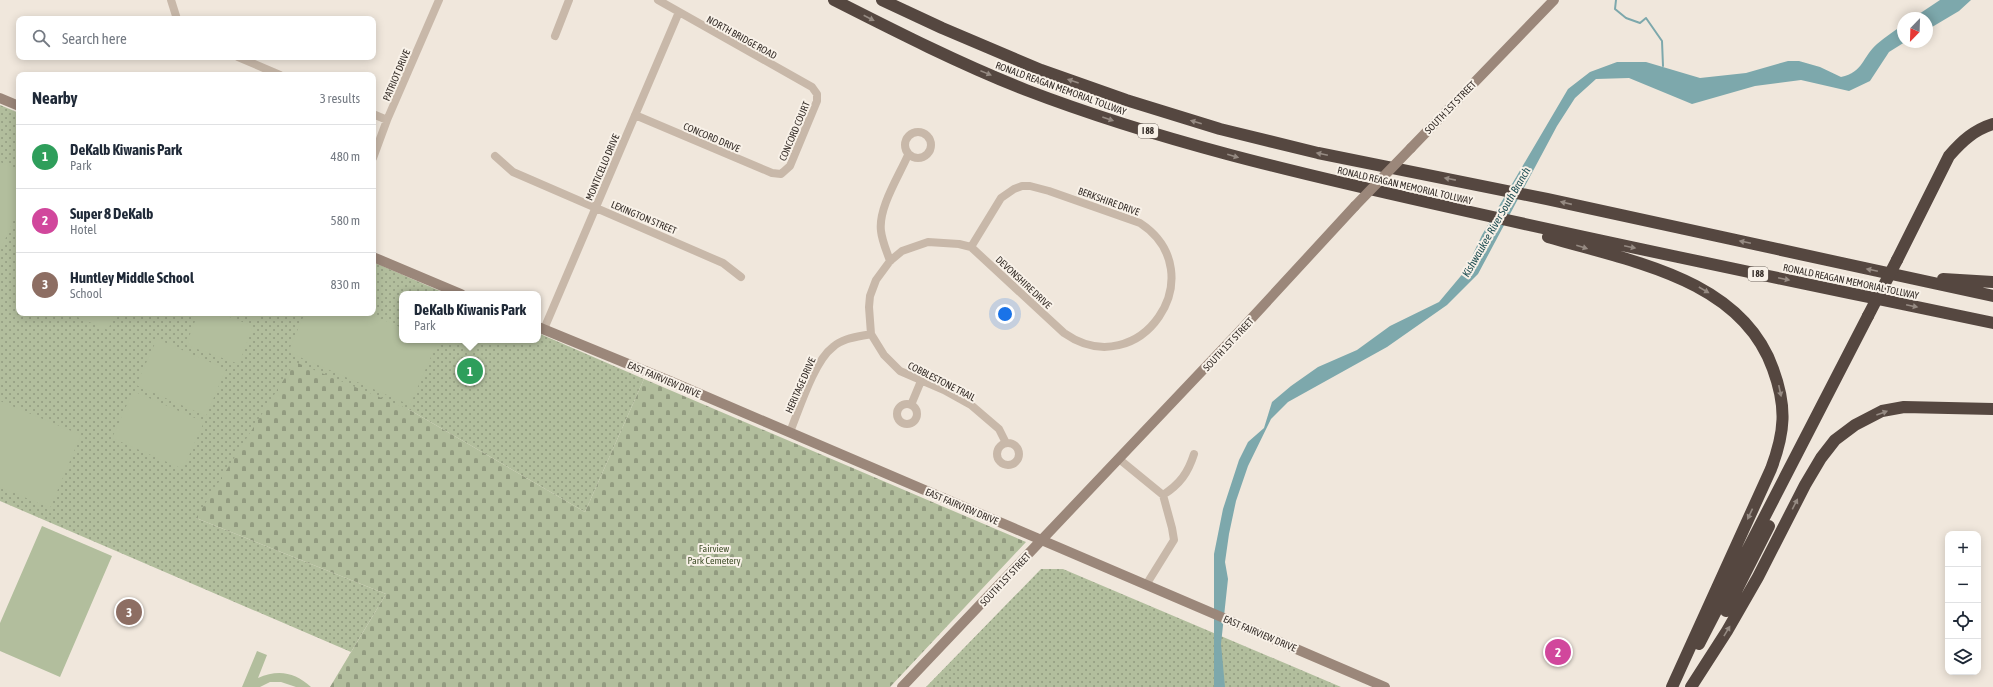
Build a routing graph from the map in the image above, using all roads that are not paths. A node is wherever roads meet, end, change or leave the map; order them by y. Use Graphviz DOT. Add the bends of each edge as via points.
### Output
graph roads {
  1 [pos="171,0"];
  2 [pos="439,0"];
  3 [pos="570,0"];
  4 [pos="658,0"];
  5 [pos="834,0"];
  6 [pos="882,0"];
  7 [pos="1554,0"];
  8 [pos="679,12"];
  9 [pos="176,16"];
  10 [pos="555,36"];
  11 [pos="245,60"];
  12 [pos="273,72"];
  13 [pos="816,92"];
  14 [pos="0,98"];
  15 [pos="16,105"];
  16 [pos="376,115"];
  17 [pos="635,115"];
  18 [pos="387,120"];
  19 [pos="1993,124"];
  20 [pos="1993,130"];
  21 [pos="376,150"];
  22 [pos="908,155"];
  23 [pos="495,156"];
  24 [pos="781,174"];
  25 [pos="596,208"];
  26 [pos="1523,225"];
  27 [pos="971,247"];
  28 [pos="376,258"];
  29 [pos="1899,260"];
  30 [pos="890,261"];
  31 [pos="741,277"];
  32 [pos="1910,278"];
  33 [pos="1993,282"];
  34 [pos="454,291"];
  35 [pos="1993,296"];
  36 [pos="1871,316"];
  37 [pos="1993,323"];
  38 [pos="541,328"];
  39 [pos="870,334"];
  40 [pos="1142,334"];
  41 [pos="921,381"];
  42 [pos="911,405"];
  43 [pos="1993,410"];
  44 [pos="790,432"];
  45 [pos="1006,443"];
  46 [pos="1194,454"];
  47 [pos="1119,459"];
  48 [pos="1163,495"];
  49 [pos="1041,540"];
  50 [pos="1146,585"];
  51 [pos="902,687"];
  52 [pos="1385,687"];
  53 [pos="1672,687"];
  54 [pos="1676,687"];
  55 [pos="1686,687"];
  56 [pos="1691,687"];
  1 -- 9 [label="street"];
  2 -- 18 [label="street, PATRIOT DRIVE"];
  3 -- 10 [label="street"];
  4 -- 8 [label="street, NORTH BRIDGE ROAD"];
  5 -- 26 [label="highway, RONALD REAGAN MEMORIAL TOLLWAY / I 88, one-way" via="930,49 982,72 1117,122 1259,164"];
  32 -- 6 [label="highway, RONALD REAGAN MEMORIAL TOLLWAY / I 88, one-way" via="1547,199 1318,153 1176,116 1041,70"];
  7 -- 47 [label="street, SOUTH 1ST STREET, bridge" via="1355,206"];
  8 -- 13 [label="street, NORTH BRIDGE ROAD" via="812,87"];
  8 -- 17 [label="street, MONTICELLO DRIVE"];
  11 -- 12 [label="street"];
  13 -- 24 [label="street, CONCORD COURT" via="815,108 790,166"];
  14 -- 15 [label="street"];
  16 -- 18 [label="street"];
  17 -- 24 [label="street, CONCORD DRIVE" via="772,173"];
  17 -- 25 [label="street, MONTICELLO DRIVE"];
  18 -- 21 [label="street, PATRIOT DRIVE"];
  19 -- 29 [label="highway" via="1980,128 1962,141 1949,156"];
  20 -- 29 [label="highway" via="1961,152"];
  22 -- 30 [label="street" via="886,205 881,225"];
  23 -- 25 [label="street, LEXINGTON STREET" via="513,172"];
  25 -- 31 [label="street, LEXINGTON STREET" via="723,263"];
  25 -- 38 [label="street, MONTICELLO DRIVE"];
  26 -- 37 [label="highway, RONALD REAGAN MEMORIAL TOLLWAY / I 88, one-way"];
  26 -- 53 [label="highway, one-way" via="1545,236 1666,272 1711,294 1738,316 1758,339 1770,360 1781,391 1783,421 1780,446"];
  27 -- 30 [label="street, DEVONSHIRE DRIVE" via="949,242 928,242 902,251"];
  27 -- 40 [label="street, DEVONSHIRE DRIVE" via="1064,333 1080,343 1096,347 1114,347 1132,341"];
  27 -- 40 [label="street, BERKSHIRE DRIVE" via="1001,198 1022,186 1049,190 1140,223 1164,246 1172,279 1170,294 1163,311 1154,324"];
  28 -- 34 [label="street"];
  29 -- 36 [label="highway"];
  30 -- 39 [label="street" via="876,280 870,296"];
  32 -- 33 [label="highway"];
  32 -- 35 [label="highway, RONALD REAGAN MEMORIAL TOLLWAY / I 88"];
  36 -- 54 [label="highway"];
  36 -- 55 [label="highway" via="1751,562"];
  38 -- 44 [label="street, EAST FAIRVIEW DRIVE"];
  39 -- 41 [label="street, COBBLESTONE TRAIL" via="891,364"];
  39 -- 44 [label="street, HERITAGE DRIVE" via="840,342 826,353 815,371"];
  41 -- 42 [label="street"];
  41 -- 45 [label="street, COBBLESTONE TRAIL" via="957,397 976,409 1000,429"];
  56 -- 43 [label="highway, one-way" via="1754,584 1805,484 1835,440 1882,411 1904,407"];
  44 -- 49 [label="street, EAST FAIRVIEW DRIVE"];
  46 -- 48 [label="street" via="1184,478"];
  47 -- 48 [label="street"];
  47 -- 49 [label="street, SOUTH 1ST STREET"];
  48 -- 50 [label="street" via="1174,540"];
  49 -- 50 [label="street, EAST FAIRVIEW DRIVE"];
  49 -- 51 [label="street, SOUTH 1ST STREET"];
  50 -- 52 [label="street, EAST FAIRVIEW DRIVE"];
}
